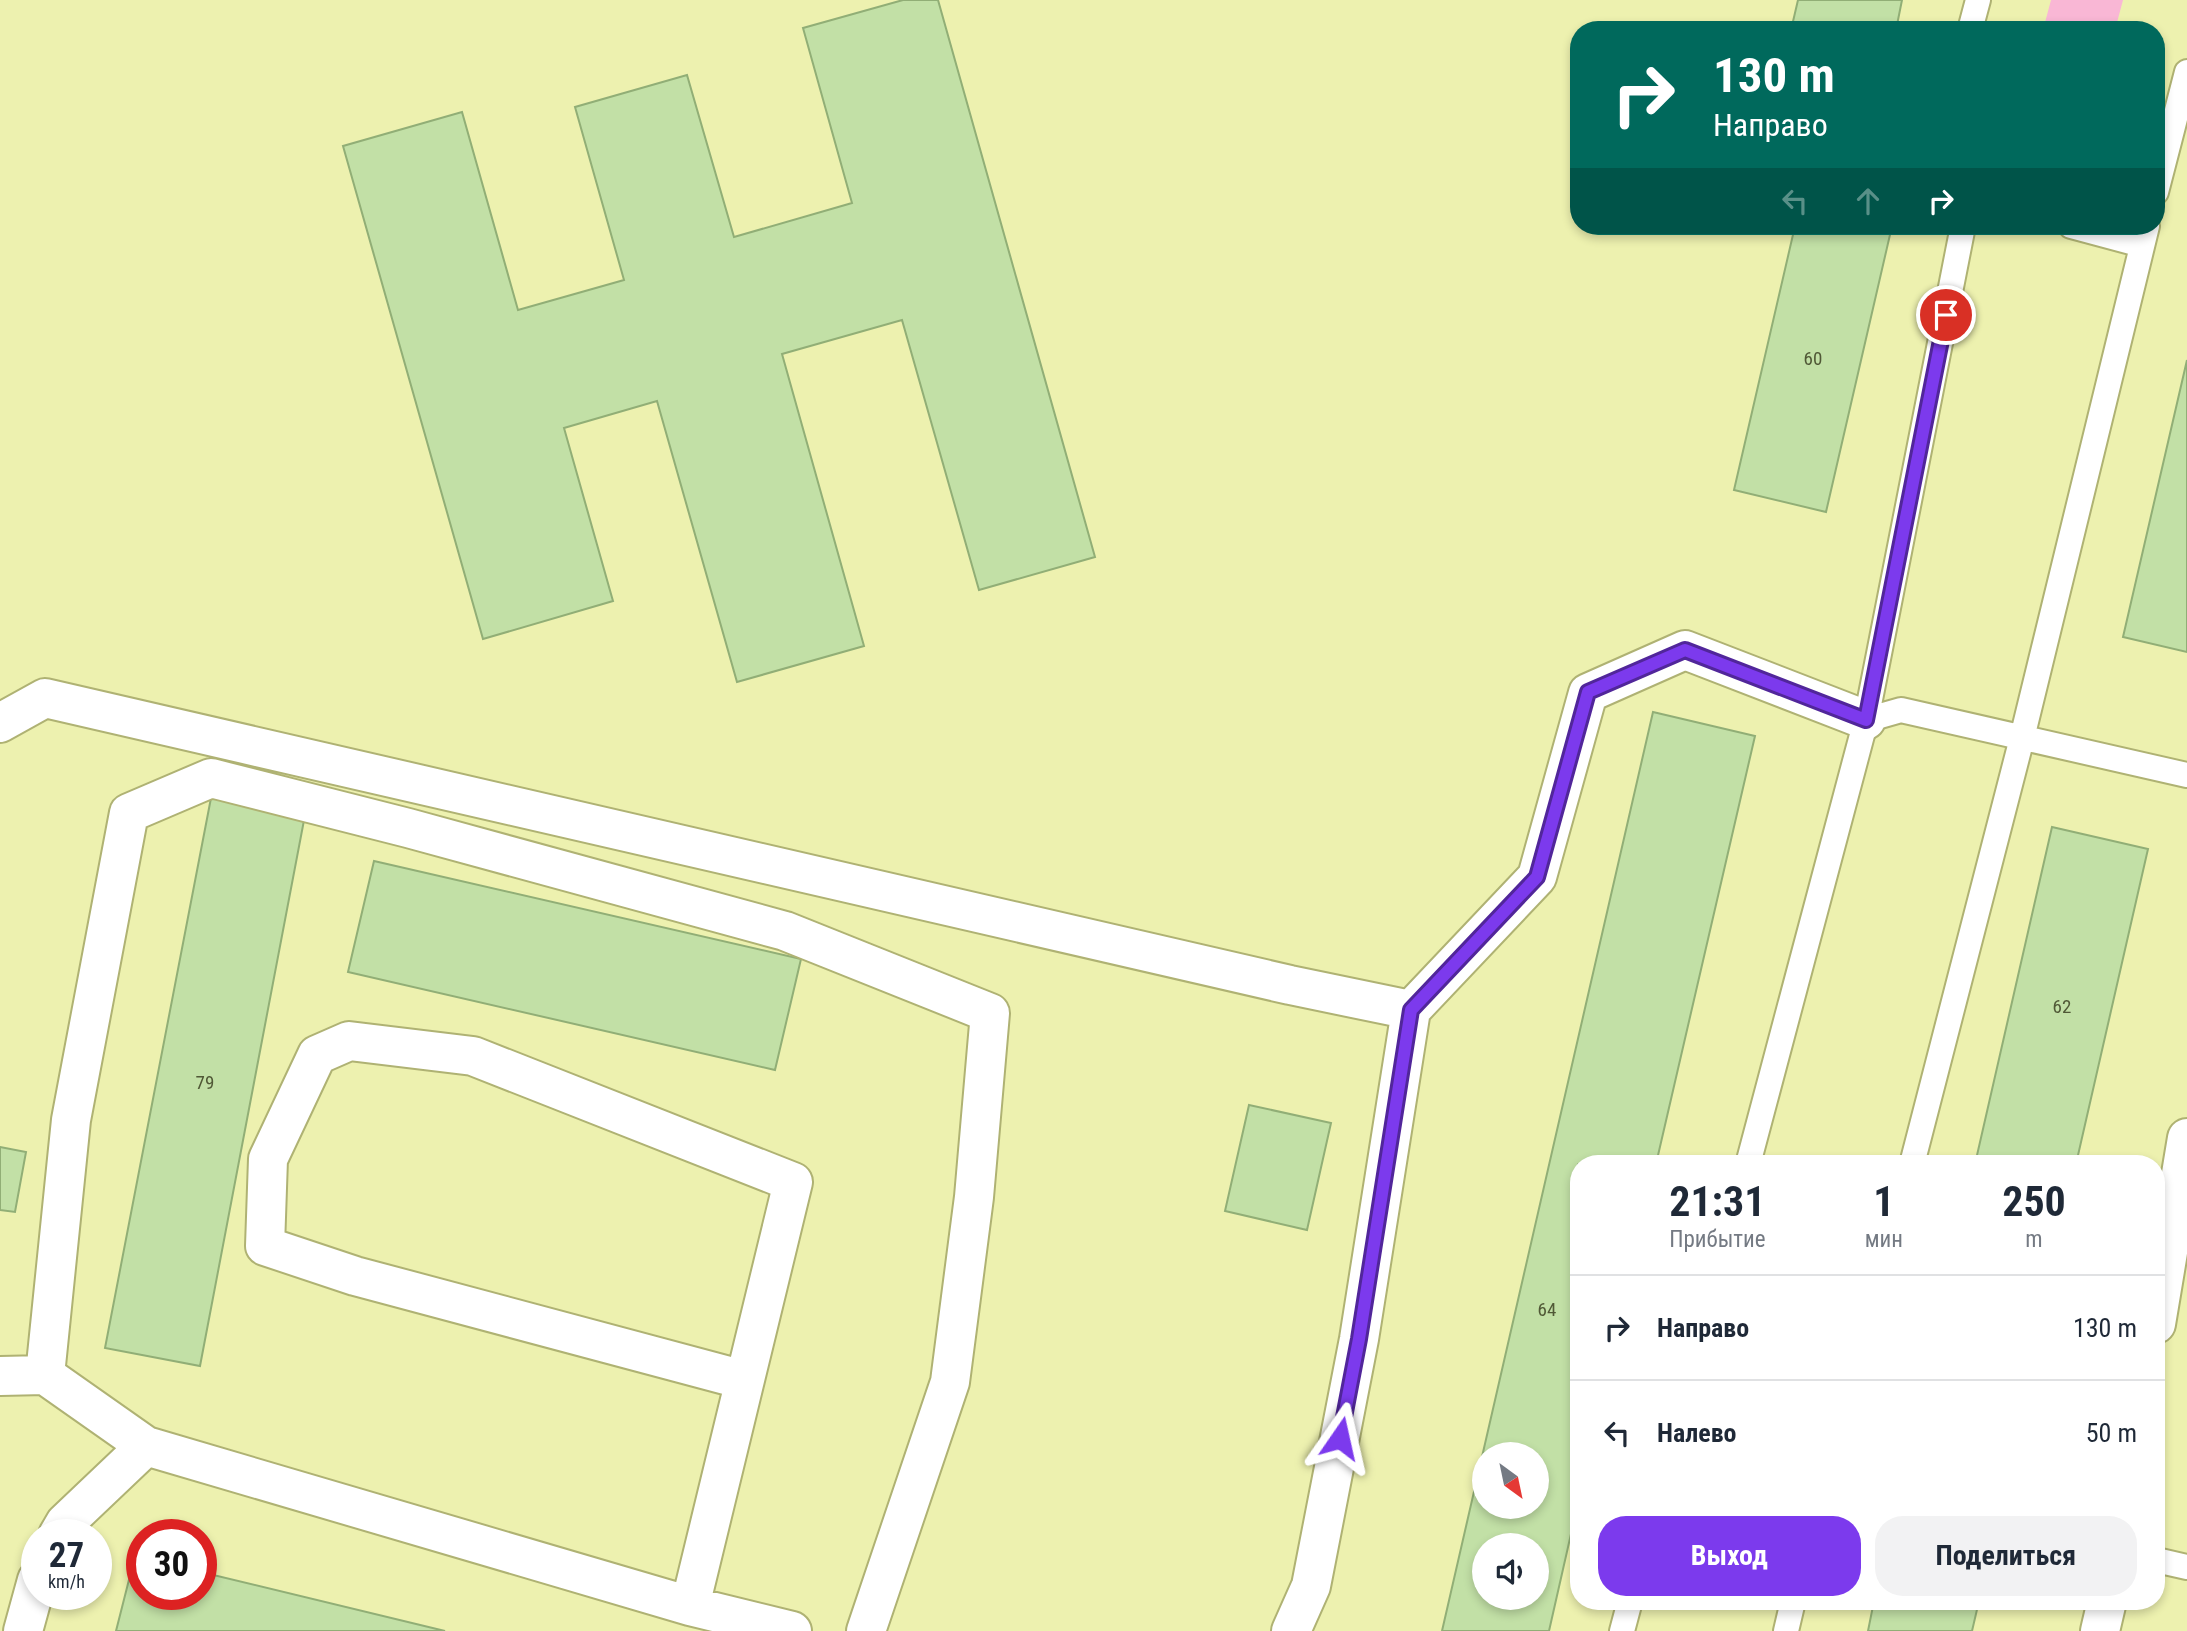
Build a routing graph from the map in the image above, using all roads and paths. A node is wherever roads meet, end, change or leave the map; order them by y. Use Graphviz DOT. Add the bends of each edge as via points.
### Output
graph roads {
  1 [pos="1978,0"];
  2 [pos="1972,21"];
  3 [pos="2187,72"];
  4 [pos="2165,157"];
  5 [pos="1961,235"];
  6 [pos="2145,235"];
  7 [pos="1866,720"];
  8 [pos="0,723"];
  9 [pos="2022,738"];
  10 [pos="2187,775"];
  11 [pos="1411,1010"];
  12 [pos="2186,1149"];
  13 [pos="1750,1155"];
  14 [pos="1914,1155"];
  15 [pos="2165,1272"];
  16 [pos="45,1375"];
  17 [pos="0,1376"];
  18 [pos="744,1380"];
  19 [pos="146,1446"];
  20 [pos="69,1519"];
  21 [pos="2165,1562"];
  22 [pos="2187,1567"];
  23 [pos="690,1606"];
  24 [pos="29,1610"];
  25 [pos="1628,1610"];
  26 [pos="1791,1610"];
  27 [pos="2105,1610"];
  28 [pos="23,1631"];
  29 [pos="792,1631"];
  30 [pos="866,1631"];
  31 [pos="1291,1631"];
  32 [pos="1622,1631"];
  33 [pos="1786,1631"];
  34 [pos="2100,1631"];
  1 -- 2 [label="lane"];
  3 -- 4 [label="lane"];
  5 -- 7 [label="lane"];
  6 -- 9 [label="lane"];
  7 -- 9 [label="lane" via="1900,710"];
  7 -- 11 [label="street" via="1685,650 1588,692 1537,877"];
  7 -- 13 [label="lane"];
  8 -- 11 [label="street" via="45,698"];
  9 -- 10 [label="lane"];
  9 -- 14 [label="lane"];
  11 -- 31 [label="street" via="1349,1391 1311,1586"];
  12 -- 15 [label="street"];
  16 -- 17 [label="street"];
  16 -- 19 [label="street"];
  16 -- 30 [label="street" via="71,1120 129,813 211,778 785,931 990,1013 974,1197 950,1382"];
  18 -- 18 [label="street" via="793,1182 473,1056 349,1041 317,1055 268,1159 265,1246 355,1276"];
  18 -- 23 [label="street"];
  19 -- 20 [label="street"];
  19 -- 23 [label="street"];
  21 -- 22 [label="lane"];
  23 -- 29 [label="street"];
  24 -- 28 [label="street"];
  25 -- 32 [label="lane"];
  26 -- 33 [label="lane"];
  27 -- 34 [label="street"];
}
